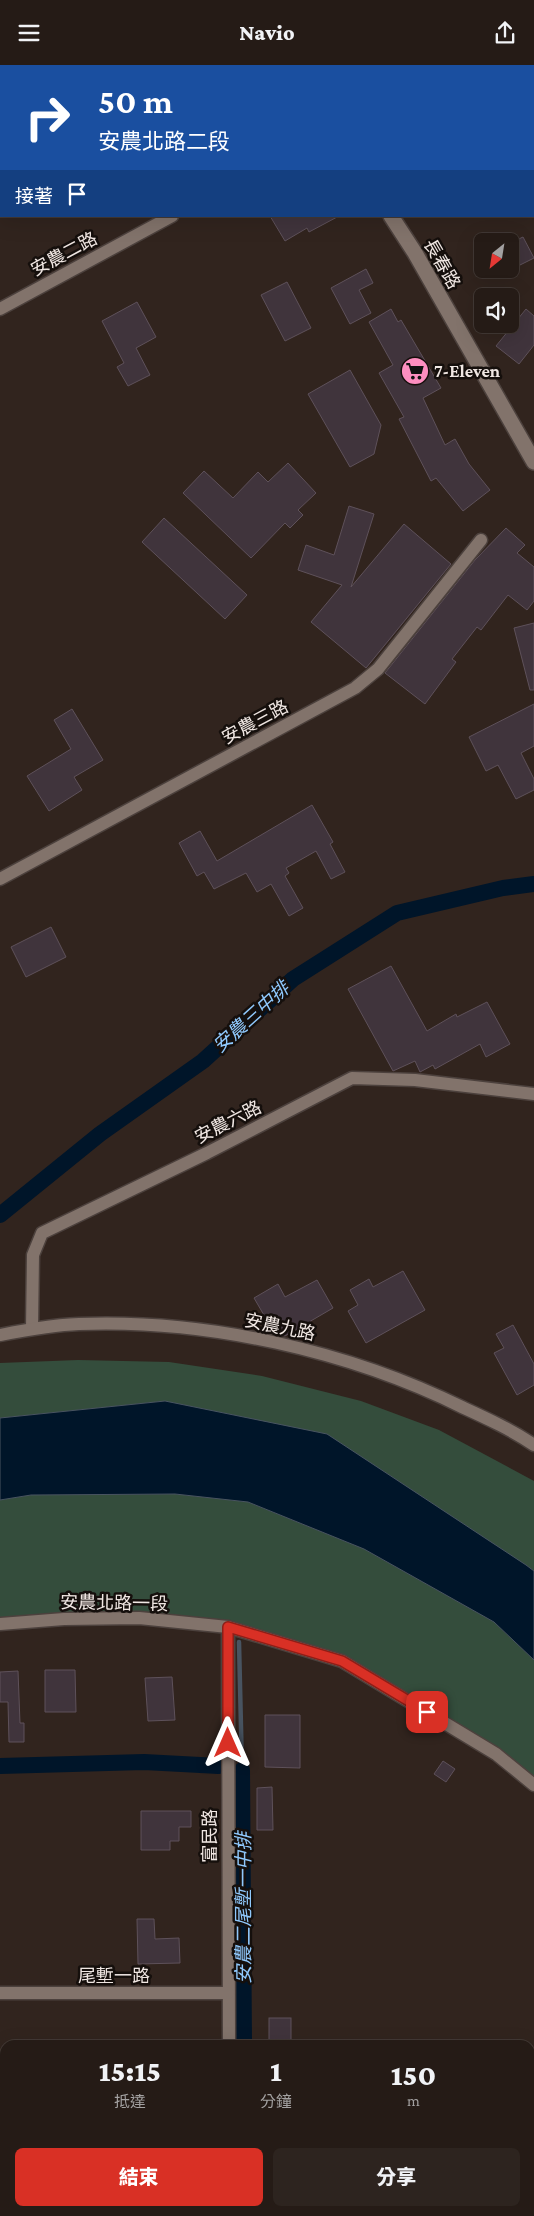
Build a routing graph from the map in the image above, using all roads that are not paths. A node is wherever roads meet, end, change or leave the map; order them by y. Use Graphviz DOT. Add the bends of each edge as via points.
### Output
graph roads {
  1 [pos="170,217"];
  2 [pos="392,217"];
  3 [pos="0,309"];
  4 [pos="534,462"];
  5 [pos="481,540"];
  6 [pos="0,879"];
  7 [pos="534,1094"];
  8 [pos="32,1329"];
  9 [pos="0,1335"];
  10 [pos="534,1429"];
  11 [pos="521,1436"];
  12 [pos="534,1445"];
  13 [pos="0,1624"];
  14 [pos="228,1627"];
  15 [pos="534,1785"];
  16 [pos="0,1993"];
  17 [pos="228,1993"];
  18 [pos="230,2040"];
  1 -- 3 [label="street, 安農二路"];
  2 -- 4 [label="street, 長春路"];
  5 -- 6 [label="street, 安農三路" via="378,669 355,688"];
  7 -- 8 [label="street, 安農六路" via="415,1079 352,1078 42,1233 33,1255"];
  8 -- 9 [label="street, 安農九路"];
  8 -- 11 [label="street, 安農九路" via="79,1324 164,1327 257,1338 348,1360 435,1393"];
  10 -- 11 [label="street"];
  11 -- 12 [label="street, 安農九路"];
  13 -- 14 [label="street, 安農北路一段" via="139,1617"];
  14 -- 15 [label="street, 安農北路一段" via="342,1661 496,1754"];
  14 -- 17 [label="street, 富民路"];
  16 -- 17 [label="street, 尾塹一路"];
  17 -- 18 [label="street, 富民路"];
}
